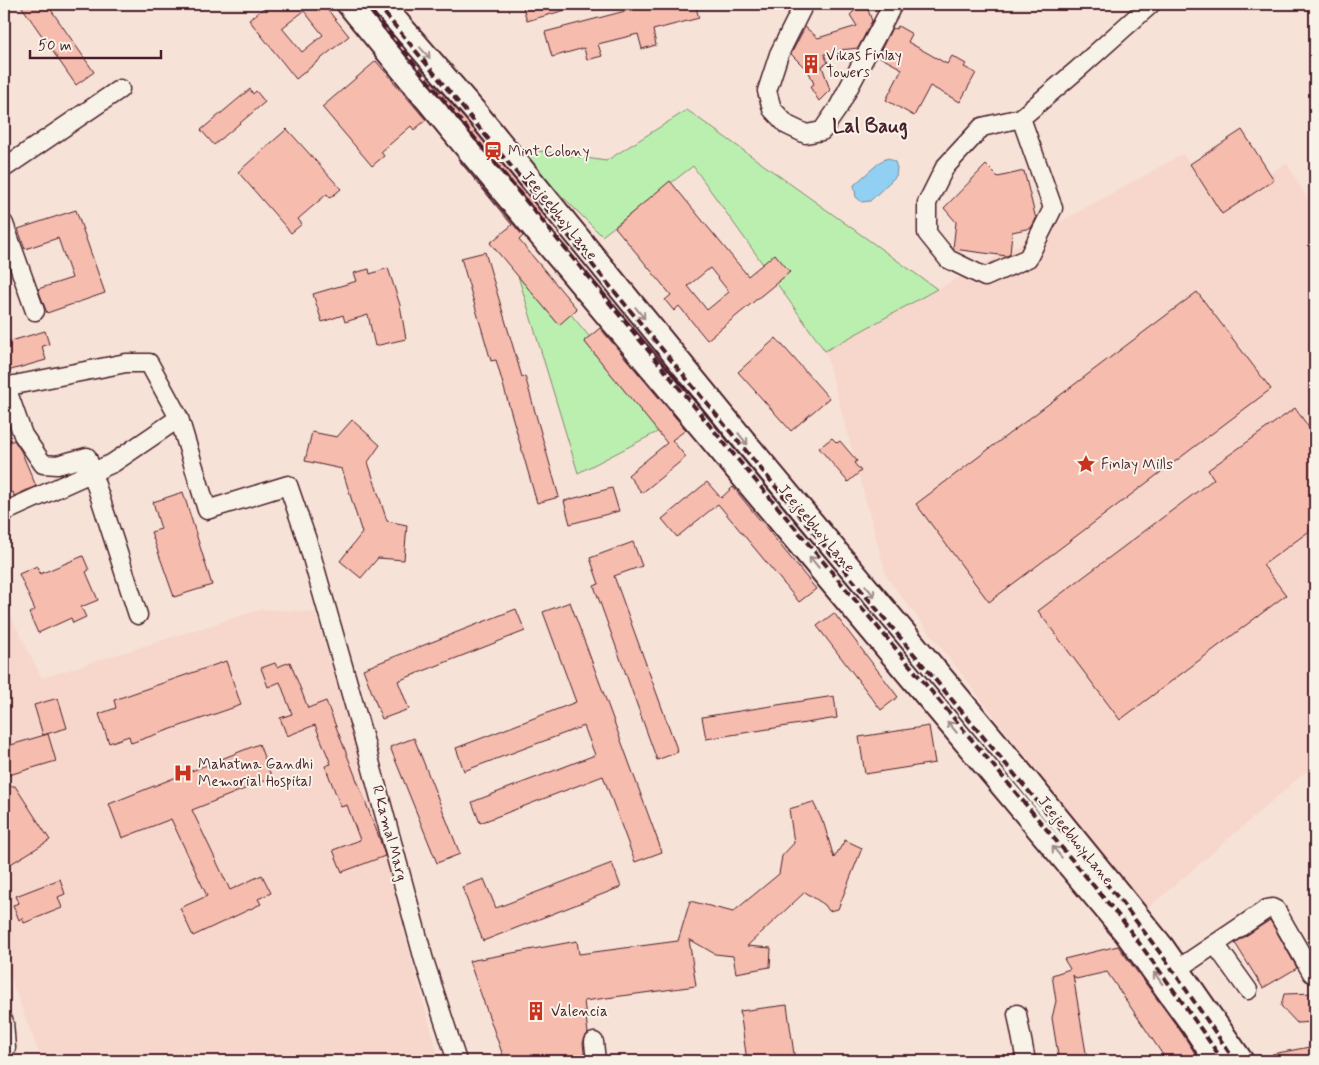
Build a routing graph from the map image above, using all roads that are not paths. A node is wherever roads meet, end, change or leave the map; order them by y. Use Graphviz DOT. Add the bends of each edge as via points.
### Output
graph roads {
  1 [pos="348,4"];
  2 [pos="804,4"];
  3 [pos="893,4"];
  4 [pos="1151,4"];
  5 [pos="385,7"];
  6 [pos="368,27"];
  7 [pos="120,89"];
  8 [pos="1021,118"];
  9 [pos="4,168"];
  10 [pos="4,224"];
  11 [pos="618,286"];
  12 [pos="597,304"];
  13 [pos="35,311"];
  14 [pos="5,387"];
  15 [pos="179,418"];
  16 [pos="92,472"];
  17 [pos="4,512"];
  18 [pos="138,615"];
  19 [pos="905,634"];
  20 [pos="886,649"];
  21 [pos="1215,944"];
  22 [pos="1178,969"];
  23 [pos="1312,973"];
  24 [pos="1248,990"];
  25 [pos="1188,1003"];
  26 [pos="1017,1014"];
  27 [pos="4,1022"];
  28 [pos="594,1042"];
  29 [pos="8,1051"];
  30 [pos="457,1061"];
  31 [pos="596,1061"];
  32 [pos="1026,1061"];
  33 [pos="1216,1061"];
  34 [pos="1242,1061"];
  1 -- 6 [label="street"];
  2 -- 3 [label="street" via="779,54 767,91 772,109 787,125 806,134 822,131 838,108"];
  4 -- 8 [label="street"];
  5 -- 6 [label="street"];
  5 -- 11 [label="street, Jeejeebhoy Lane, one-way"];
  6 -- 12 [label="street"];
  7 -- 9 [label="street"];
  8 -- 8 [label="street" via="1053,208 1028,258 985,277 948,260 927,233 927,202 945,167 982,127"];
  10 -- 13 [label="street"];
  11 -- 12 [label="street"];
  11 -- 19 [label="street, Jeejeebhoy Lane, one-way"];
  20 -- 12 [label="street, one-way"];
  14 -- 15 [label="street" via="126,363 149,363"];
  14 -- 16 [label="street" via="23,436 43,464 57,465 87,457"];
  15 -- 16 [label="street" via="113,463"];
  15 -- 30 [label="street, R Kamal Marg" via="207,510 288,485 307,540 424,960"];
  16 -- 17 [label="street"];
  16 -- 18 [label="street"];
  19 -- 20 [label="street"];
  19 -- 22 [label="street, Jeejeebhoy Lane"];
  25 -- 20 [label="street, one-way"];
  21 -- 22 [label="street"];
  21 -- 23 [label="street" via="1272,908"];
  21 -- 24 [label="street"];
  22 -- 25 [label="street, Jeejeebhoy Lane"];
  25 -- 33 [label="street"];
  25 -- 34 [label="street, Jeejeebhoy Lane"];
  26 -- 32 [label="street"];
  27 -- 29 [label="street"];
  28 -- 31 [label="street"];
}
